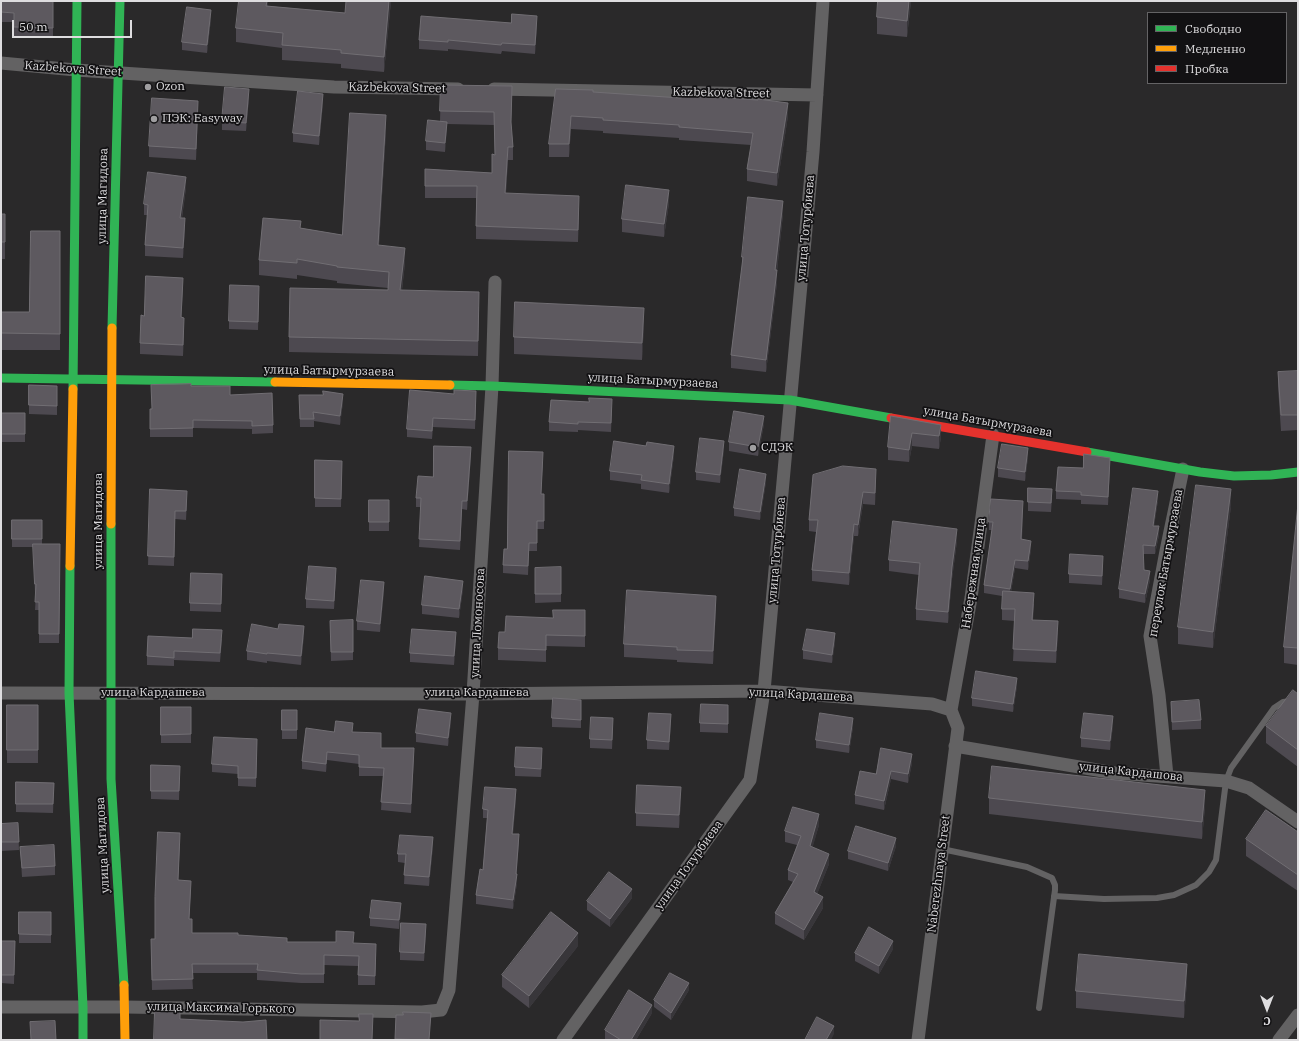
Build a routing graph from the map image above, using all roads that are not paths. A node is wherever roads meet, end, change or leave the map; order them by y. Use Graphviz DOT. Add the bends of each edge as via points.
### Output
graph roads {
  1 [pos="77,1"];
  2 [pos="120,1"];
  3 [pos="823,1"];
  4 [pos="1,63"];
  5 [pos="76,70"];
  6 [pos="119,73"];
  7 [pos="468,89"];
  8 [pos="484,89"];
  9 [pos="817,94"];
  10 [pos="495,282"];
  11 [pos="1,378"];
  12 [pos="72,379"];
  13 [pos="111,379"];
  14 [pos="492,386"];
  15 [pos="790,400"];
  16 [pos="993,435"];
  17 [pos="1183,469"];
  18 [pos="1298,472"];
  19 [pos="764,691"];
  20 [pos="1,693"];
  21 [pos="69,693"];
  22 [pos="111,693"];
  23 [pos="473,694"];
  24 [pos="1298,700"];
  25 [pos="951,710"];
  26 [pos="955,746"];
  27 [pos="1167,776"];
  28 [pos="1226,781"];
  29 [pos="1298,822"];
  30 [pos="942,849"];
  31 [pos="1054,896"];
  32 [pos="1,1007"];
  33 [pos="84,1007"];
  34 [pos="125,1007"];
  35 [pos="1039,1008"];
  36 [pos="441,1010"];
  37 [pos="1298,1015"];
  38 [pos="83,1040"];
  39 [pos="125,1040"];
  40 [pos="563,1040"];
  41 [pos="918,1040"];
  42 [pos="1279,1040"];
  1 -- 5 [label="main road"];
  2 -- 6 [label="main road, улица Магидова"];
  3 -- 9 [label="street, улица Тотурбиева"];
  4 -- 5 [label="street, Kazbekova Street"];
  5 -- 6 [label="street, Kazbekova Street"];
  5 -- 12 [label="main road"];
  6 -- 7 [label="street, Kazbekova Street" via="334,87"];
  6 -- 13 [label="main road, улица Магидова"];
  8 -- 9 [label="street, Kazbekova Street"];
  9 -- 15 [label="street, улица Тотурбиева"];
  10 -- 14 [label="street, улица Ломоносова"];
  11 -- 12 [label="main road, улица Батырмурзаева"];
  12 -- 13 [label="main road, улица Батырмурзаева"];
  12 -- 21 [label="main road"];
  13 -- 14 [label="main road, улица Батырмурзаева"];
  13 -- 22 [label="main road, улица Магидова"];
  14 -- 15 [label="main road, улица Батырмурзаева"];
  14 -- 23 [label="street, улица Ломоносова"];
  15 -- 16 [label="main road, улица Батырмурзаева"];
  15 -- 19 [label="street, улица Тотурбиева"];
  16 -- 17 [label="main road, улица Батырмурзаева"];
  16 -- 25 [label="street, Набережная улица" via="971,598"];
  17 -- 18 [label="main road, улица Батырмурзаева" via="1234,476"];
  17 -- 27 [label="street, переулок Батырмурзаева" via="1150,636"];
  19 -- 23 [label="street, улица Кардашева"];
  19 -- 25 [label="street, улица Кардашева" via="932,704"];
  19 -- 40 [label="street, улица Тотурбиева" via="750,780"];
  20 -- 21 [label="street, улица Кардашева"];
  21 -- 22 [label="street, улица Кардашева"];
  21 -- 33 [label="main road"];
  22 -- 23 [label="street, улица Кардашева"];
  22 -- 34 [label="main road, улица Магидова" via="111,779"];
  23 -- 36 [label="street, улица Ломоносова" via="449,990"];
  24 -- 28 [label="lane" via="1283,702 1274,708 1231,768"];
  25 -- 26 [label="street, Naberezhnaya Street" via="958,728"];
  26 -- 27 [label="street, улица Кардашова" via="1115,773"];
  26 -- 30 [label="street, Naberezhnaya Street"];
  27 -- 28 [label="street, улица Кардашова"];
  28 -- 29 [label="street, улица Кардашова" via="1249,788"];
  28 -- 31 [label="lane" via="1216,860 1209,872 1196,885 1174,895 1157,898 1104,899"];
  30 -- 31 [label="lane" via="1027,867 1052,878 1055,885"];
  30 -- 41 [label="street, Naberezhnaya Street"];
  31 -- 35 [label="lane"];
  32 -- 33 [label="street, улица Максима Горького"];
  33 -- 34 [label="street, улица Максима Горького"];
  33 -- 38 [label="main road"];
  34 -- 36 [label="street, улица Максима Горького" via="422,1012"];
  34 -- 39 [label="main road, улица Магидова"];
  37 -- 42 [label="street"];
}
